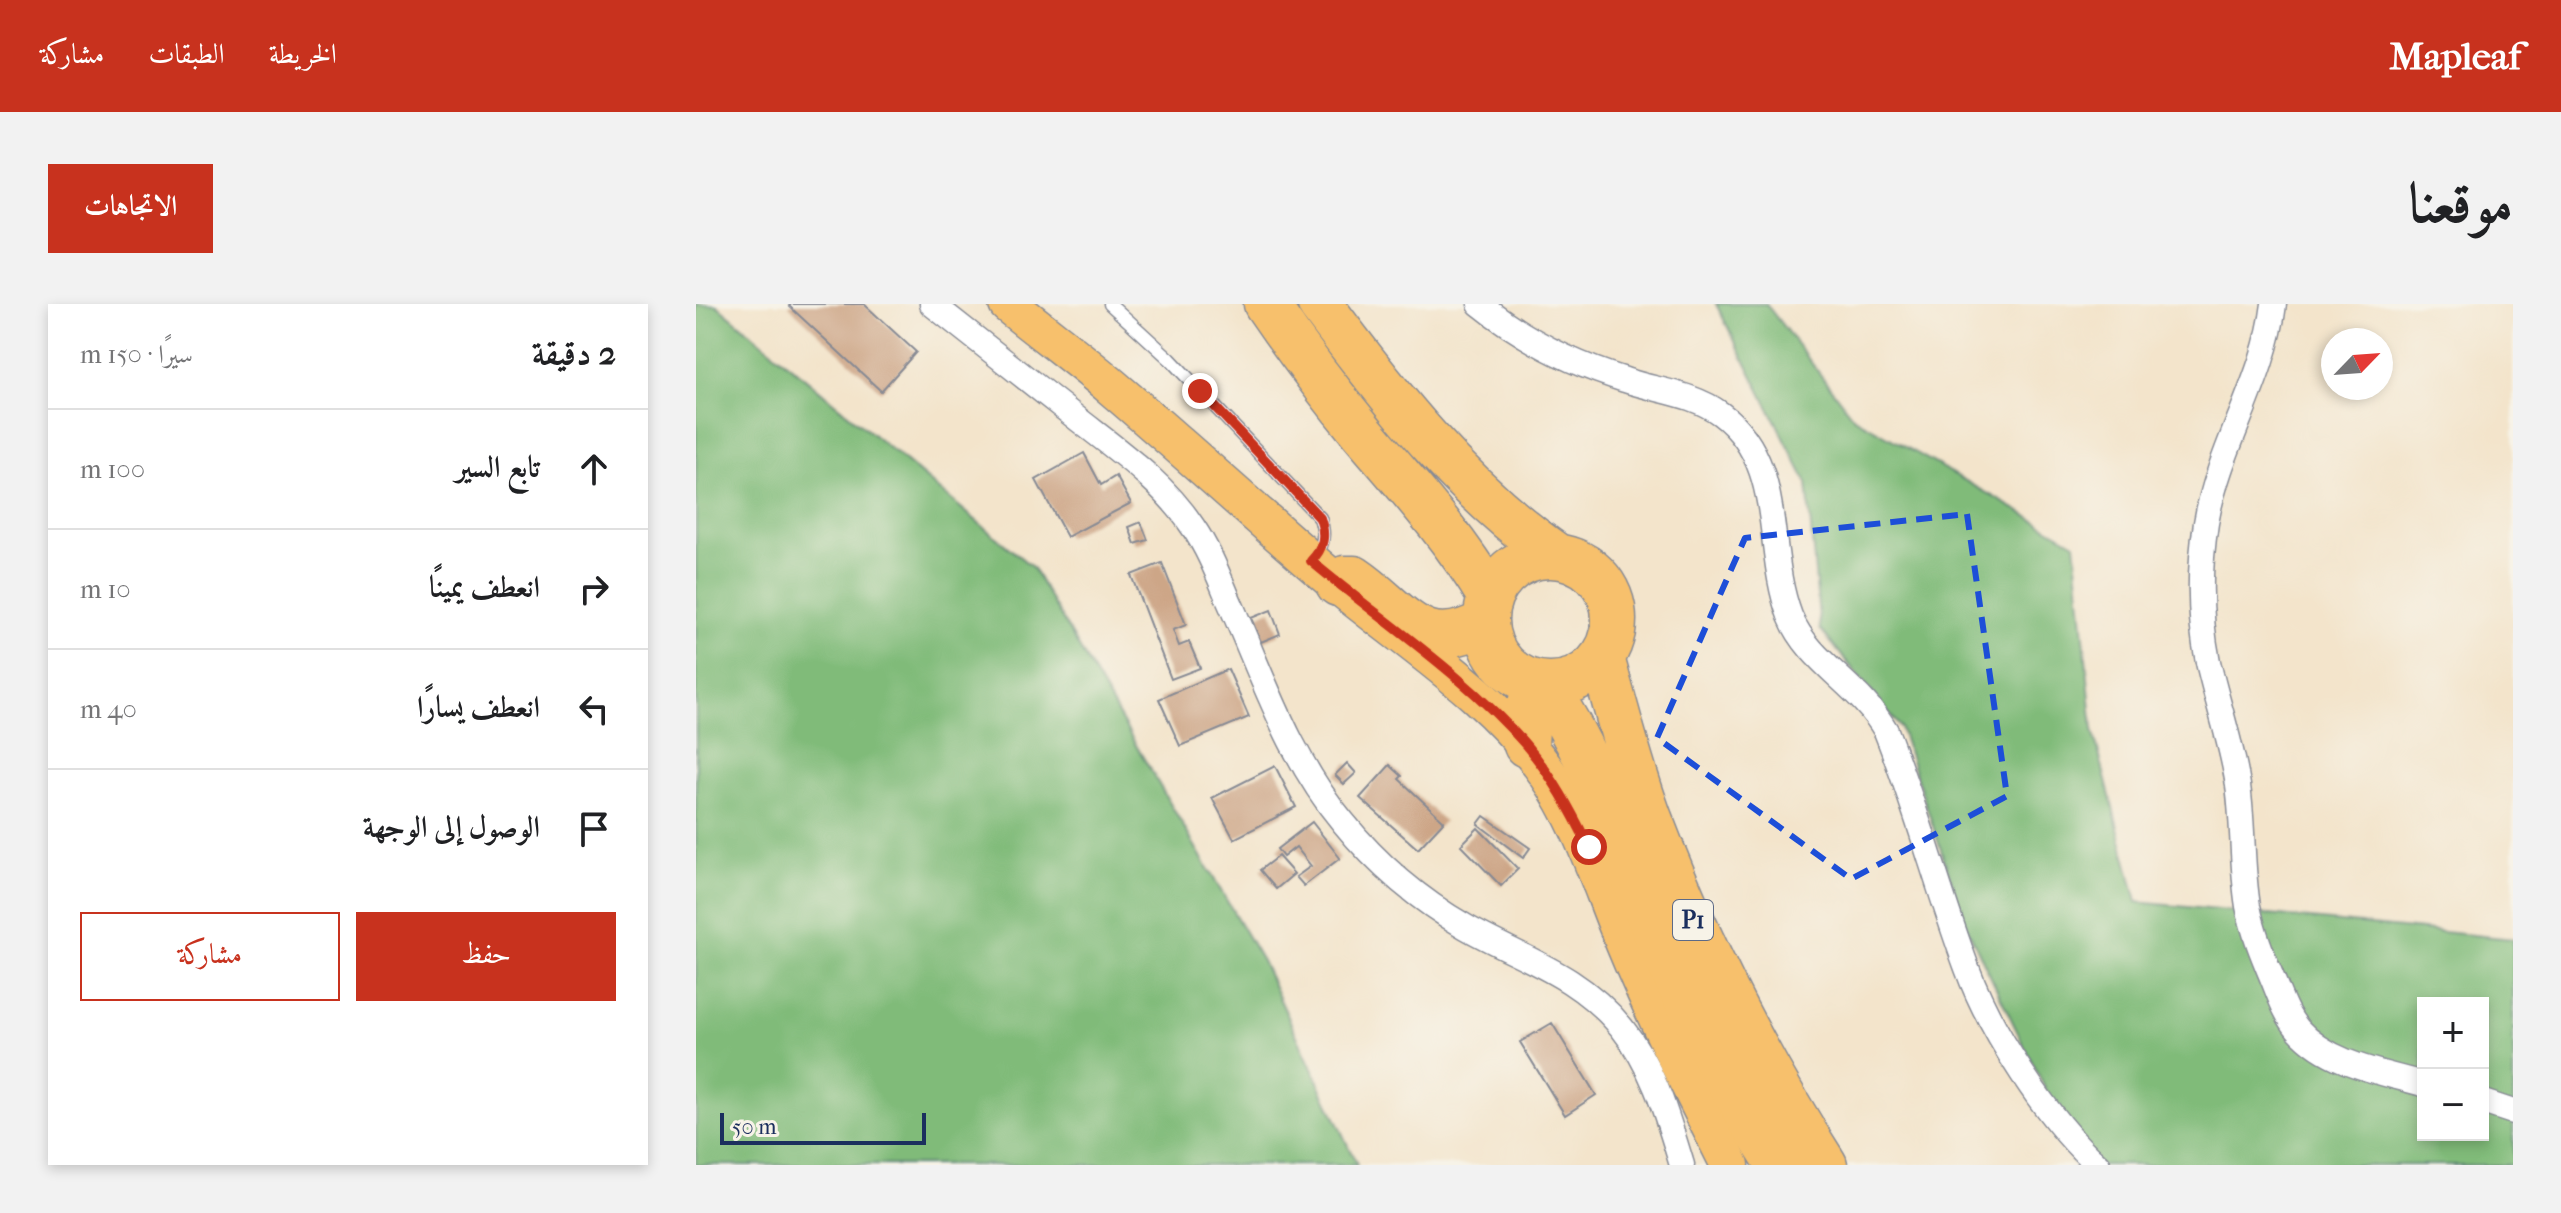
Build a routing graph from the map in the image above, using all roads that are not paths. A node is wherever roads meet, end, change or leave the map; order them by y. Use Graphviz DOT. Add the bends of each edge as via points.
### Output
graph roads {
  1 [pos="932,304"];
  2 [pos="1008,304"];
  3 [pos="1110,304"];
  4 [pos="1266,304"];
  5 [pos="1320,304"];
  6 [pos="1480,304"];
  7 [pos="2274,304"];
  8 [pos="1557,556"];
  9 [pos="1324,572"];
  10 [pos="1511,653"];
  11 [pos="1426,654"];
  12 [pos="1602,658"];
  13 [pos="1516,734"];
  14 [pos="2417,1082"];
  15 [pos="2489,1104"];
  16 [pos="2513,1112"];
  17 [pos="1682,1165"];
  18 [pos="1730,1165"];
  19 [pos="1779,1165"];
  20 [pos="1825,1165"];
  21 [pos="2098,1165"];
  1 -- 17 [label="street" via="1140,468 1178,506 1207,550 1296,751 1341,820 1388,871 1431,905 1555,970 1601,1006 1654,1080"];
  2 -- 9 [label="main road" via="1111,386"];
  3 -- 9 [label="lane" via="1170,359 1320,518 1324,536 1318,554"];
  4 -- 10 [label="highway" via="1323,383 1468,561"];
  5 -- 8 [label="highway" via="1445,457 1518,529"];
  6 -- 21 [label="street" via="1522,333 1593,369 1702,402 1747,440 1764,476 1785,600 1794,624 1807,647 1877,716 1893,748 1968,971 1991,1019 2064,1131"];
  7 -- 14 [label="street" via="2265,350 2216,479 2201,569 2208,660 2237,778 2248,904 2261,952 2295,1026 2327,1053"];
  8 -- 10 [label="highway" via="1535,557 1500,579"];
  8 -- 12 [label="highway" via="1578,562 1609,593 1612,637"];
  9 -- 10 [label="highway" via="1354,578 1426,633"];
  9 -- 11 [label="main road"];
  10 -- 11 [label="highway" via="1460,658"];
  10 -- 12 [label="highway" via="1560,684 1577,679"];
  10 -- 13 [label="highway" via="1509,707"];
  10 -- 19 [label="highway, P1" via="1565,716 1600,787 1675,975"];
  11 -- 13 [label="main road"];
  12 -- 20 [label="highway, P1" via="1649,815 1723,990"];
  13 -- 18 [label="main road" via="1576,820 1644,986"];
  15 -- 16 [label="street"];
}
